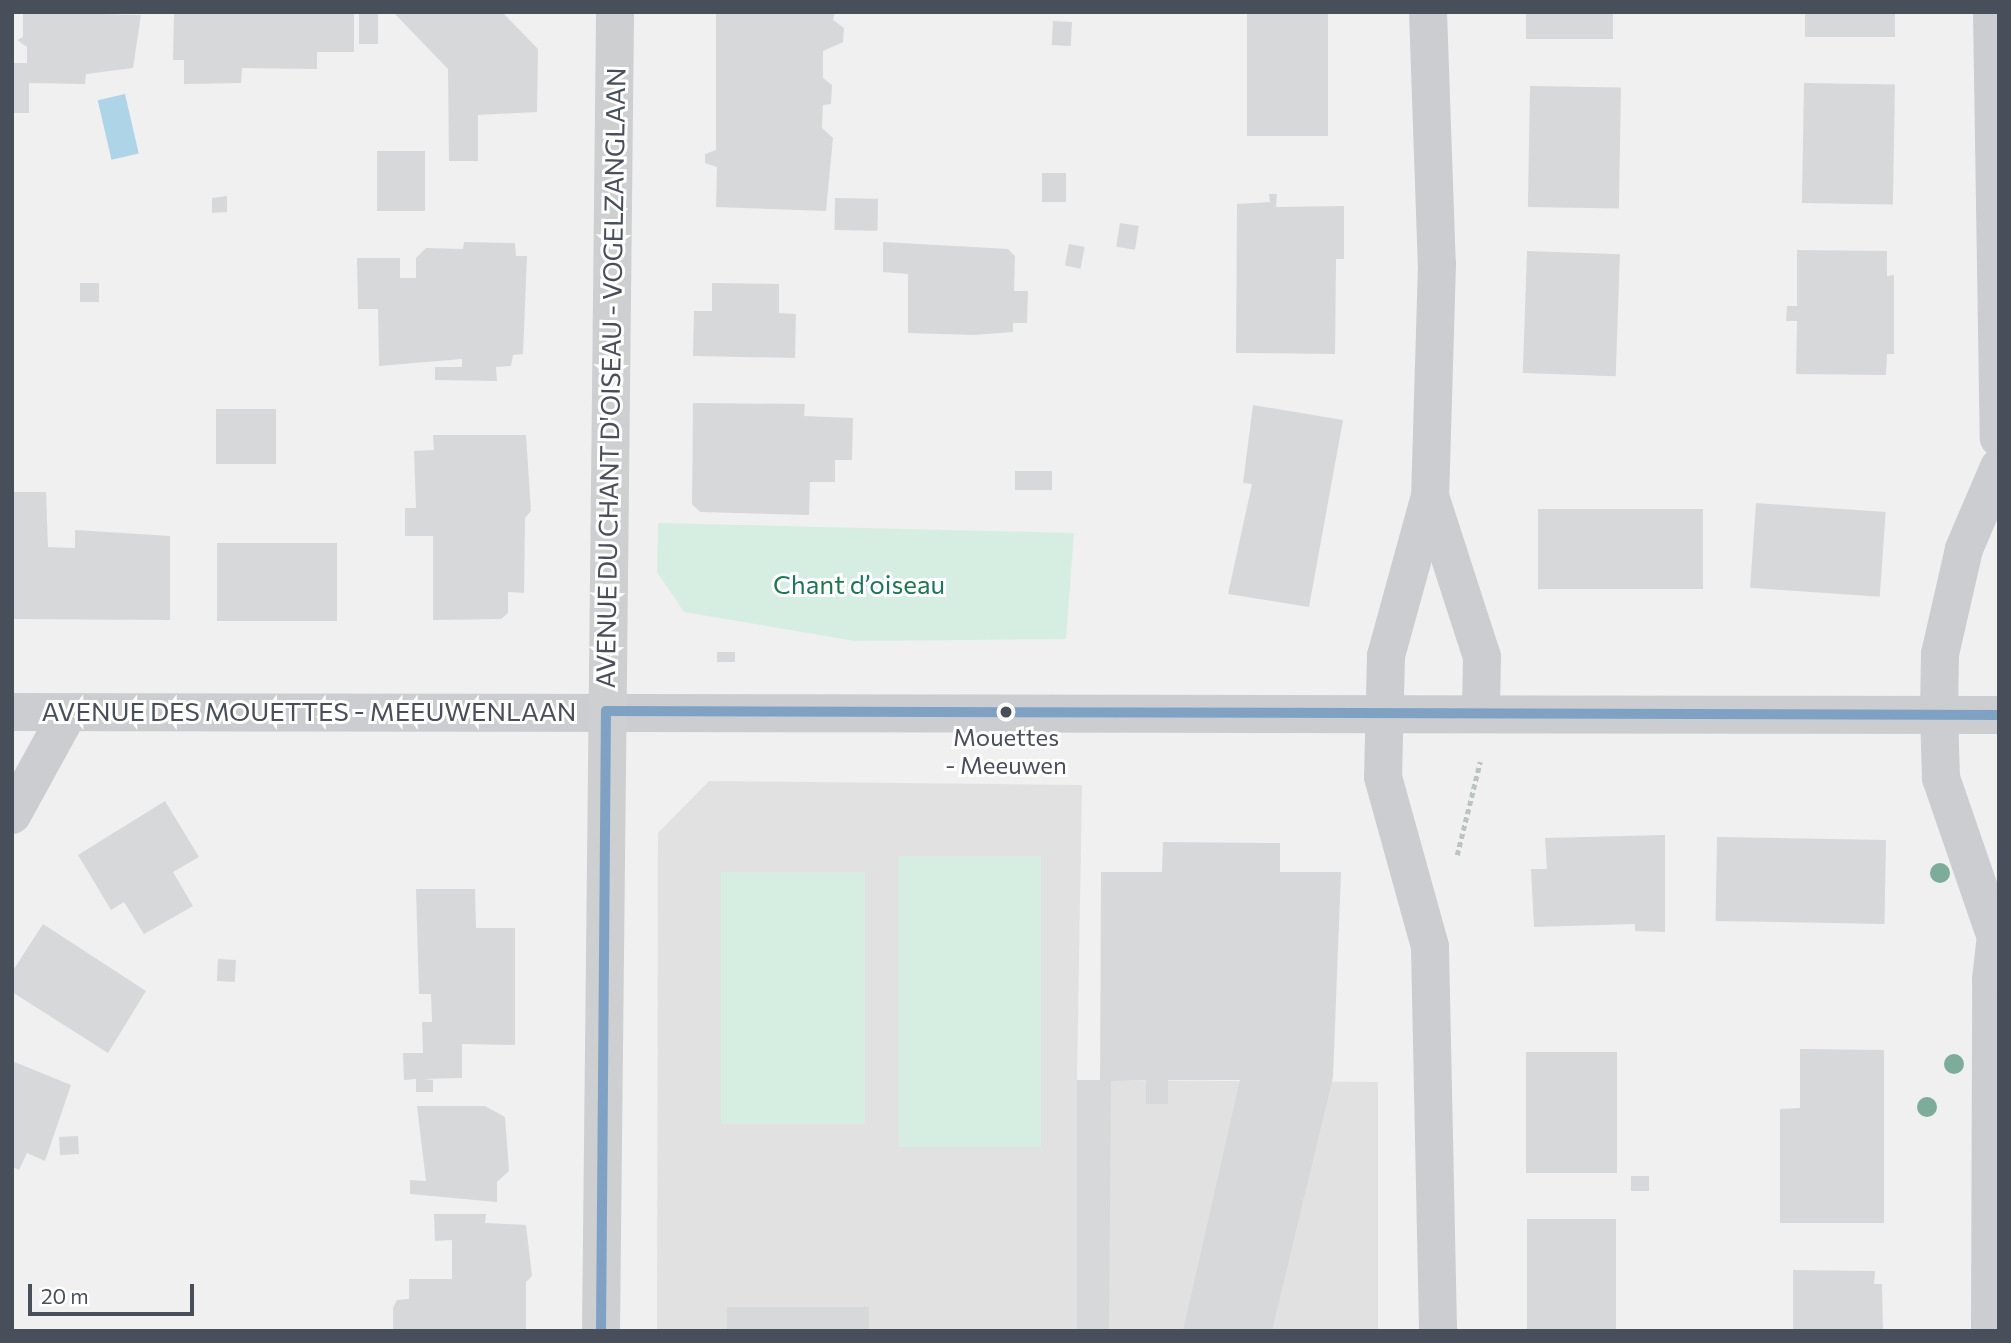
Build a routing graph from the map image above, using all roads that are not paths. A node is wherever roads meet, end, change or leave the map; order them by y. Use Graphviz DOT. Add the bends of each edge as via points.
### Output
graph roads {
  1 [pos="615,12"];
  2 [pos="1429,12"];
  3 [pos="1992,12"];
  4 [pos="1999,438"];
  5 [pos="1999,467"];
  6 [pos="1430,496"];
  7 [pos="1384,710"];
  8 [pos="1481,710"];
  9 [pos="606,711"];
  10 [pos="12,712"];
  11 [pos="68,713"];
  12 [pos="1999,715"];
  13 [pos="1939,716"];
  14 [pos="12,815"];
  15 [pos="1996,918"];
  16 [pos="601,1331"];
  17 [pos="1438,1331"];
  18 [pos="1990,1331"];
  1 -- 9 [label="street, AVENUE DU CHANT D'OISEAU - VOGELZANGLAAN"];
  2 -- 6 [label="street" via="1437,264"];
  3 -- 4 [label="street"];
  5 -- 13 [label="street" via="1965,549 1940,654"];
  6 -- 7 [label="street" via="1386,656"];
  6 -- 8 [label="street" via="1482,657"];
  7 -- 8 [label="street, AVENUE DES MOUETTES - MEEUWENLAAN"];
  7 -- 9 [label="street, AVENUE DES MOUETTES - MEEUWENLAAN"];
  7 -- 17 [label="street" via="1383,777 1430,947"];
  8 -- 13 [label="street, AVENUE DES MOUETTES - MEEUWENLAAN"];
  9 -- 11 [label="street, AVENUE DES MOUETTES - MEEUWENLAAN"];
  9 -- 16 [label="street, AVENUE DU CHANT D'OISEAU - VOGELZANGLAAN"];
  10 -- 11 [label="street, AVENUE DES MOUETTES - MEEUWENLAAN"];
  11 -- 14 [label="street"];
  12 -- 13 [label="street, AVENUE DES MOUETTES - MEEUWENLAAN"];
  13 -- 15 [label="street" via="1941,778"];
  15 -- 18 [label="street"];
}
